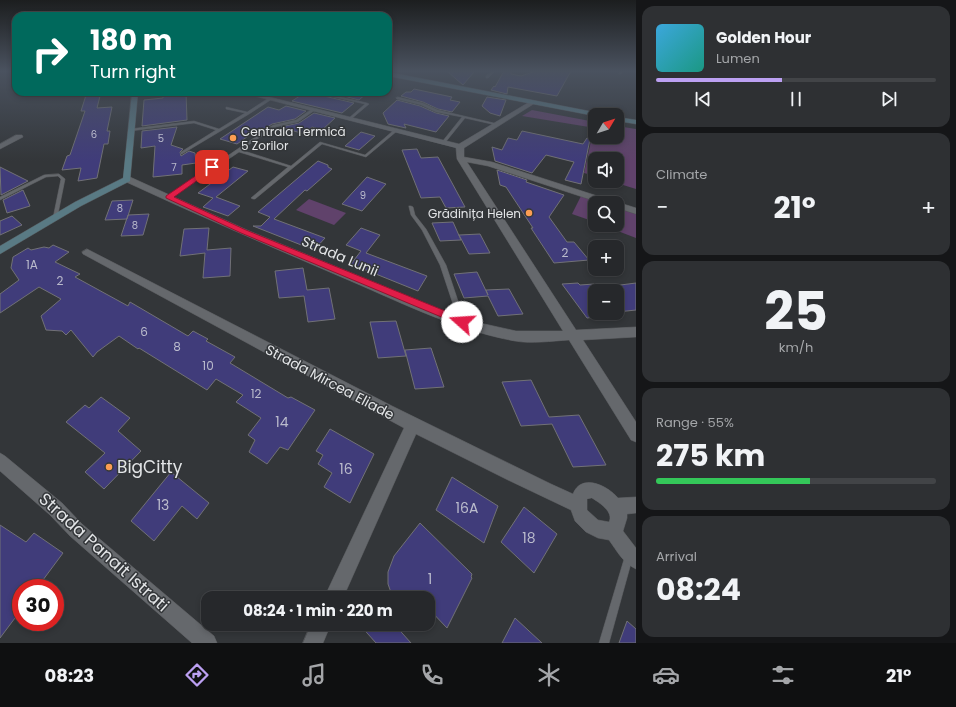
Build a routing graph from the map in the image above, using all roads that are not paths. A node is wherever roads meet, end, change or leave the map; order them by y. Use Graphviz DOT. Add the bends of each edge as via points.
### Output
graph roads {
  1 [pos="134,101"];
  2 [pos="267,101"];
  3 [pos="278,101"];
  4 [pos="354,101"];
  5 [pos="410,101"];
  6 [pos="528,101"];
  7 [pos="533,102"];
  8 [pos="227,108"];
  9 [pos="314,110"];
  10 [pos="248,113"];
  11 [pos="588,113"];
  12 [pos="464,117"];
  13 [pos="350,119"];
  14 [pos="624,120"];
  15 [pos="636,122"];
  16 [pos="496,124"];
  17 [pos="130,130"];
  18 [pos="219,130"];
  19 [pos="395,131"];
  20 [pos="19,136"];
  21 [pos="443,143"];
  22 [pos="460,147"];
  23 [pos="0,148"];
  24 [pos="238,150"];
  25 [pos="182,153"];
  26 [pos="461,159"];
  27 [pos="291,168"];
  28 [pos="127,179"];
  29 [pos="588,196"];
  30 [pos="169,197"];
  31 [pos="253,198"];
  32 [pos="0,200"];
  33 [pos="410,207"];
  34 [pos="624,207"];
  35 [pos="636,211"];
  36 [pos="55,218"];
  37 [pos="0,251"];
  38 [pos="87,252"];
  39 [pos="462,322"];
  40 [pos="636,332"];
  41 [pos="572,336"];
  42 [pos="413,425"];
  43 [pos="636,435"];
  44 [pos="0,461"];
  45 [pos="578,505"];
  46 [pos="636,505"];
  47 [pos="614,506"];
  48 [pos="613,531"];
  49 [pos="633,557"];
  50 [pos="336,591"];
  51 [pos="319,631"];
  52 [pos="207,643"];
  53 [pos="313,643"];
  54 [pos="604,643"];
  1 -- 17 [label="street"];
  2 -- 10 [label="lane"];
  3 -- 9 [label="street"];
  4 -- 13 [label="lane" via="367,104"];
  5 -- 12 [label="lane"];
  6 -- 7 [label="street"];
  7 -- 11 [label="street"];
  7 -- 16 [label="street"];
  8 -- 10 [label="lane"];
  9 -- 13 [label="street"];
  9 -- 24 [label="lane" via="297,121 274,126"];
  10 -- 18 [label="lane"];
  12 -- 16 [label="lane"];
  12 -- 21 [label="lane"];
  13 -- 19 [label="street"];
  14 -- 15 [label="street"];
  16 -- 22 [label="street"];
  17 -- 18 [label="lane" via="194,122"];
  17 -- 28 [label="street"];
  18 -- 25 [label="lane"];
  19 -- 21 [label="street"];
  19 -- 27 [label="lane" via="366,156 321,143"];
  20 -- 23 [label="street"];
  21 -- 22 [label="street"];
  22 -- 26 [label="street"];
  24 -- 27 [label="lane"];
  24 -- 30 [label="lane"];
  26 -- 29 [label="street" via="489,164"];
  26 -- 41 [label="street"];
  27 -- 31 [label="lane"];
  28 -- 30 [label="street, Strada Lunii"];
  28 -- 36 [label="street"];
  30 -- 39 [label="street, Strada Lunii" via="244,232"];
  32 -- 36 [label="lane" via="45,176 59,175 63,179"];
  33 -- 39 [label="lane" via="443,266"];
  34 -- 35 [label="street"];
  36 -- 37 [label="street"];
  38 -- 42 [label="street, Strada Mircea Eliade"];
  39 -- 41 [label="street, Strada Lunii" via="516,336"];
  40 -- 41 [label="street, Strada Lunii"];
  41 -- 43 [label="street"];
  42 -- 45 [label="street, Strada Mircea Eliade" via="515,477"];
  42 -- 50 [label="street"];
  44 -- 52 [label="street, Strada Panait Istrati"];
  45 -- 47 [label="street" via="580,494 592,490 606,496"];
  45 -- 48 [label="street" via="580,512 592,527 600,531"];
  46 -- 47 [label="street"];
  47 -- 48 [label="street" via="619,520"];
  48 -- 49 [label="street"];
  49 -- 54 [label="lane"];
  51 -- 53 [label="street"];
}
